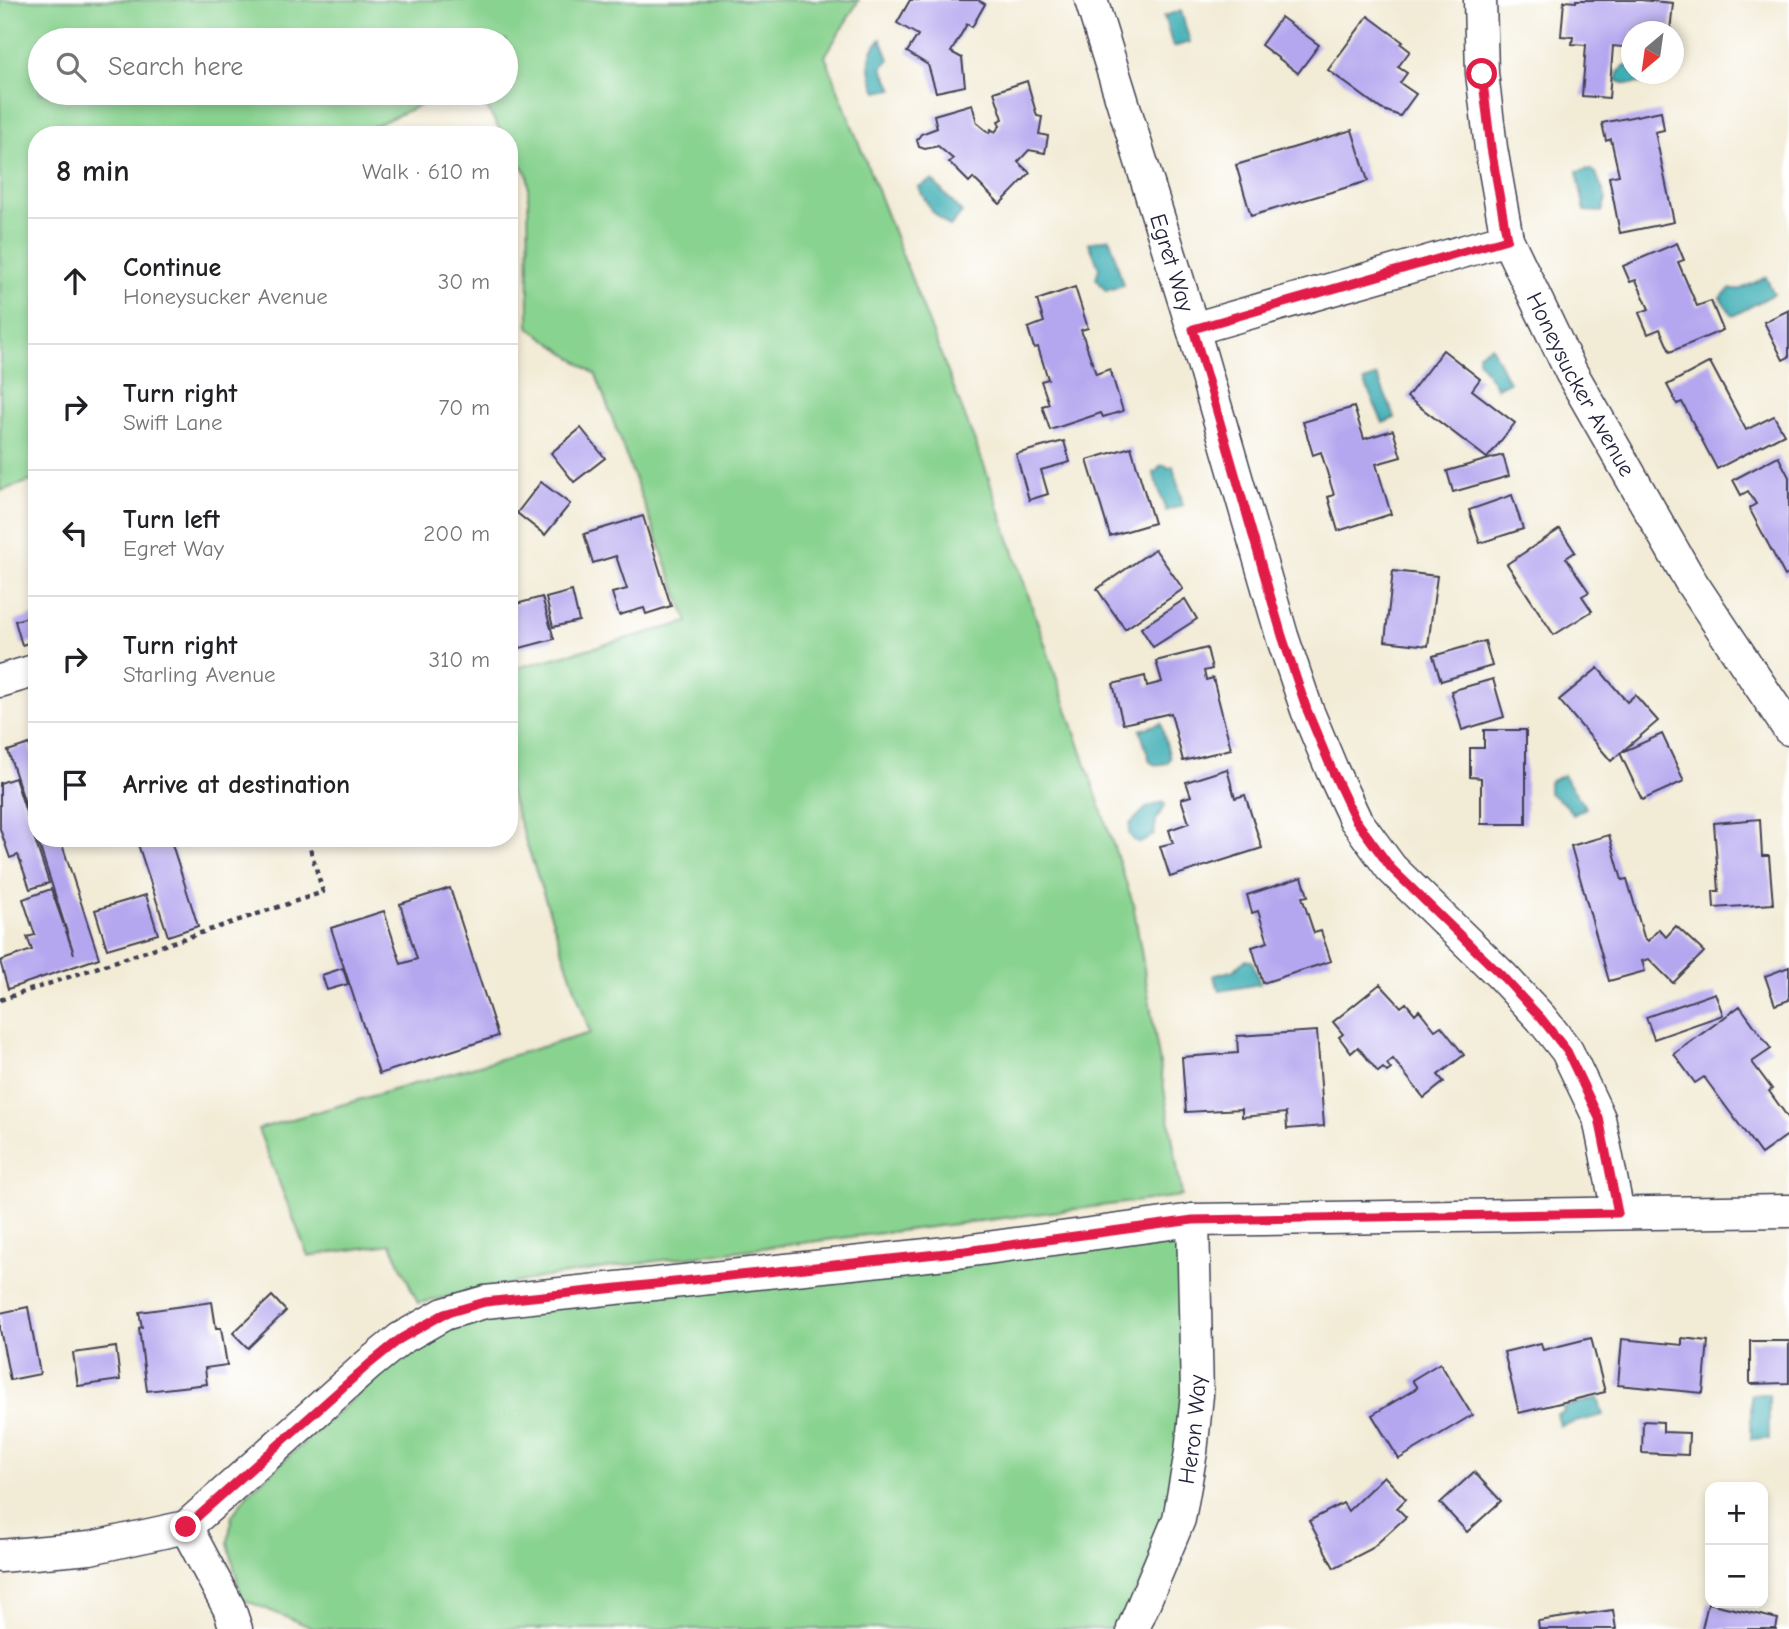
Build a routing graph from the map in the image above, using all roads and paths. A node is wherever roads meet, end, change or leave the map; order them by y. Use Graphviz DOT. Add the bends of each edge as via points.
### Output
graph roads {
  1 [pos="1091,0"];
  2 [pos="1480,0"];
  3 [pos="1507,239"];
  4 [pos="1193,329"];
  5 [pos="28,673"];
  6 [pos="0,681"];
  7 [pos="1789,729"];
  8 [pos="310,847"];
  9 [pos="0,1000"];
  10 [pos="1789,1211"];
  11 [pos="1618,1213"];
  12 [pos="1193,1220"];
  13 [pos="186,1527"];
  14 [pos="0,1556"];
  15 [pos="236,1629"];
  16 [pos="1133,1629"];
  1 -- 4 [label="street, Egret Way"];
  2 -- 3 [label="street, Honeysucker Avenue" via="1482,74"];
  3 -- 4 [label="street"];
  3 -- 7 [label="street, Honeysucker Avenue" via="1571,372 1691,582"];
  4 -- 11 [label="street, Egret Way" via="1282,636 1307,710 1355,819 1391,868 1502,976 1567,1051 1599,1118"];
  5 -- 6 [label="street"];
  8 -- 9 [label="path" via="324,892"];
  10 -- 11 [label="street"];
  11 -- 12 [label="street"];
  12 -- 13 [label="street" via="965,1251 485,1302 444,1314 400,1339 368,1365"];
  12 -- 16 [label="street, Heron Way" via="1197,1395 1191,1452 1179,1519"];
  13 -- 14 [label="street" via="90,1548"];
  13 -- 15 [label="street"];
}
